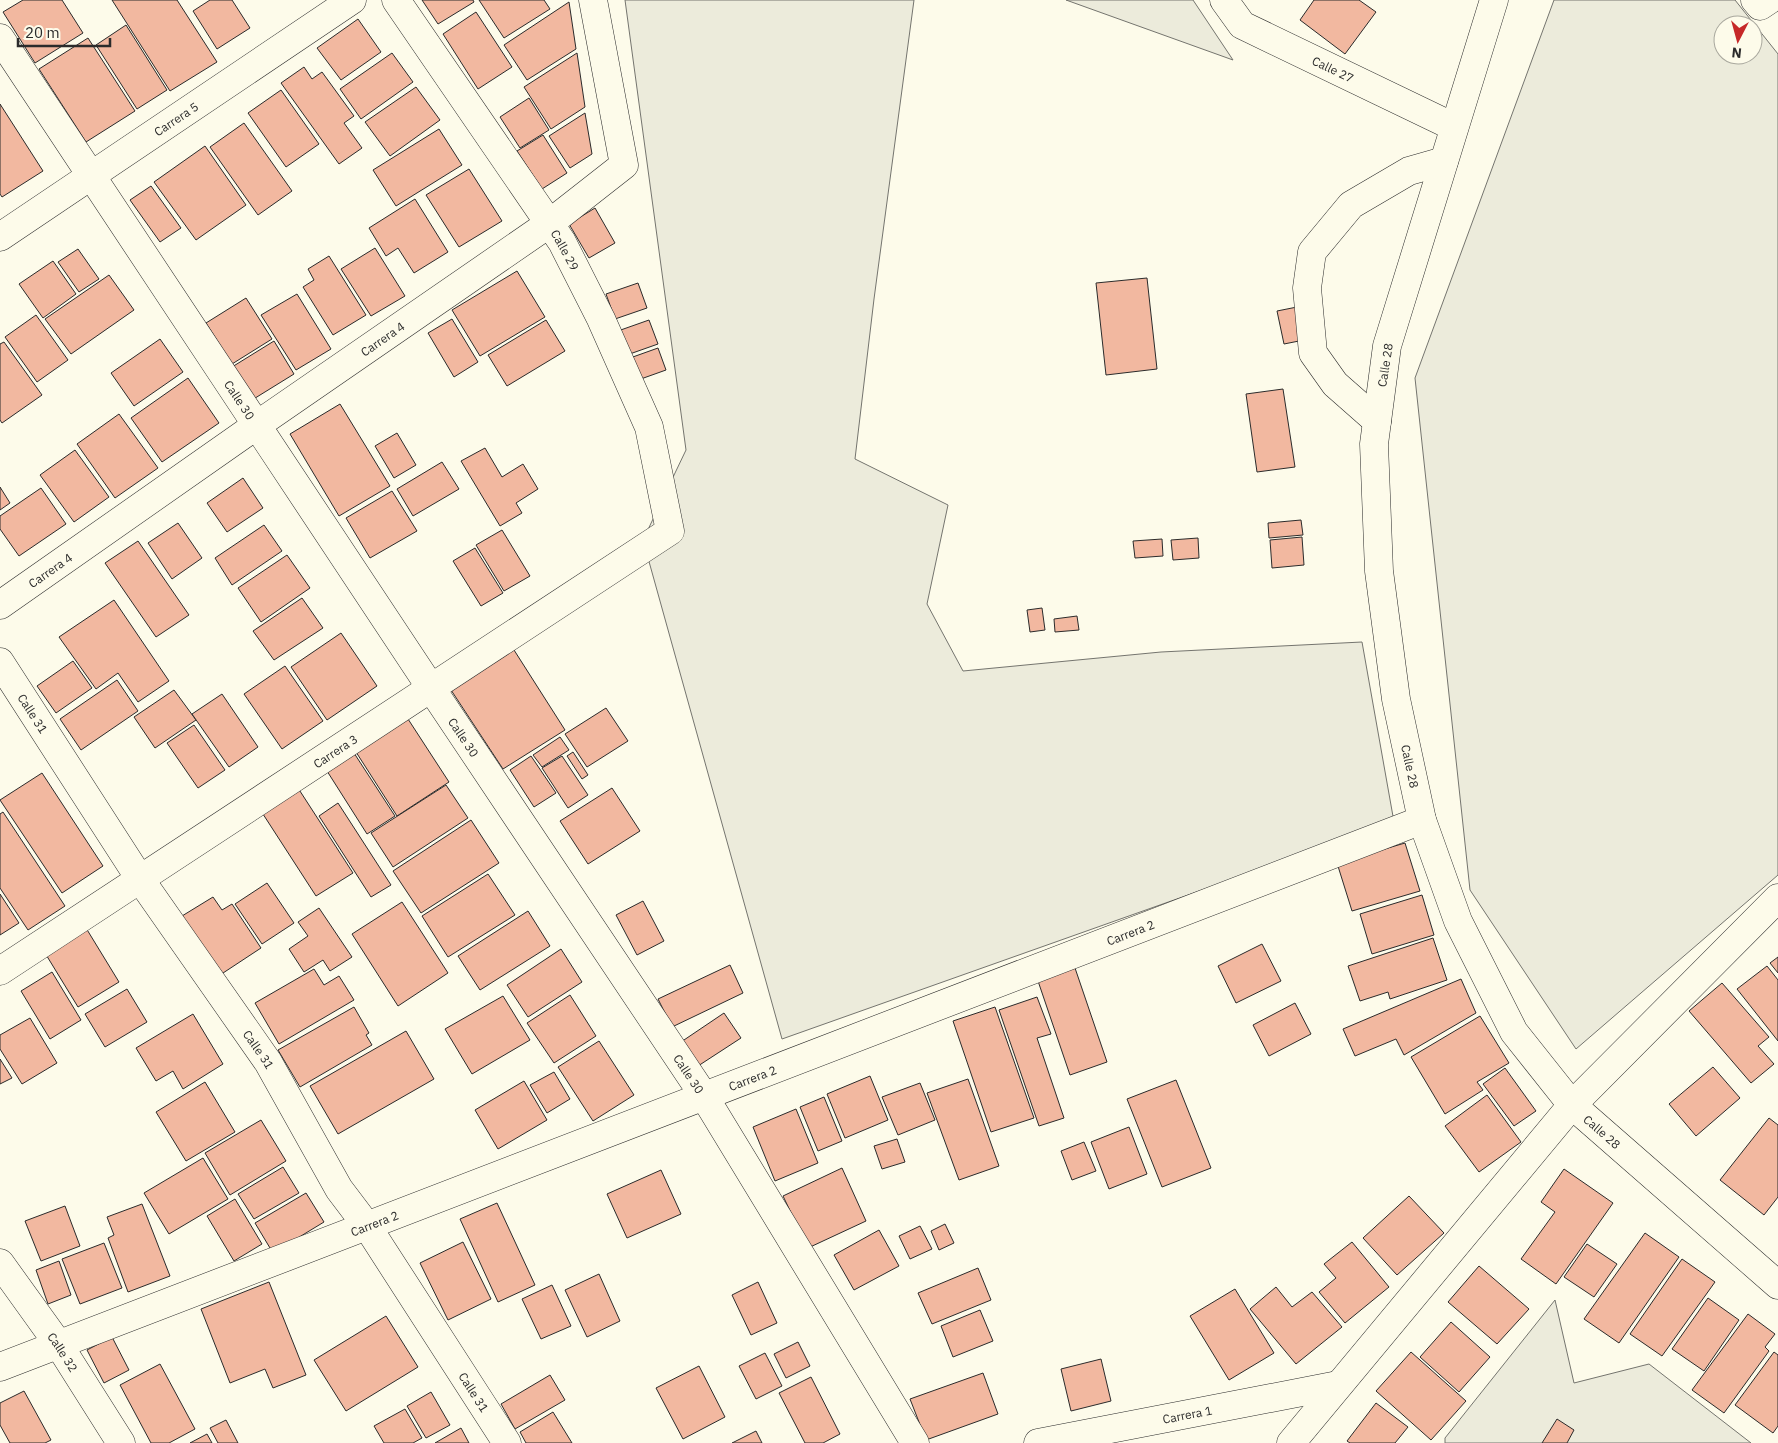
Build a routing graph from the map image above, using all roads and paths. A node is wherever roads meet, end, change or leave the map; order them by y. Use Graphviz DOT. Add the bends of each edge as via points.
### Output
graph roads {
  1 [pos="352,0"];
  2 [pos="396,0"];
  3 [pos="593,0"];
  4 [pos="1224,0"];
  5 [pos="1494,0"];
  6 [pos="0,38"];
  7 [pos="1454,127"];
  8 [pos="1444,161"];
  9 [pos="92,175"];
  10 [pos="550,224"];
  11 [pos="0,237"];
  12 [pos="1377,420"];
  13 [pos="257,425"];
  14 [pos="670,531"];
  15 [pos="0,605"];
  16 [pos="0,662"];
  17 [pos="431,688"];
  18 [pos="1422,820"];
  19 [pos="140,879"];
  20 [pos="1778,898"];
  21 [pos="0,971"];
  22 [pos="704,1096"];
  23 [pos="1572,1105"];
  24 [pos="367,1226"];
  25 [pos="0,1264"];
  26 [pos="1778,1285"];
  27 [pos="58,1345"];
  28 [pos="0,1367"];
  29 [pos="1338,1385"];
  30 [pos="121,1443"];
  31 [pos="507,1443"];
  32 [pos="915,1443"];
  33 [pos="1038,1443"];
  34 [pos="1291,1443"];
  1 -- 9 [label="street, Carrera 5"];
  2 -- 10 [label="street, Calle 29"];
  3 -- 10 [label="street, Carrera 4" via="624,165"];
  4 -- 7 [label="street, Calle 27" via="1242,26"];
  5 -- 7 [label="street, Calle 28"];
  6 -- 9 [label="street, Calle 30"];
  7 -- 8 [label="street, Calle 28"];
  8 -- 12 [label="street, Calle 28" via="1387,346"];
  8 -- 12 [label="street" via="1409,171 1351,205 1312,252 1307,288 1313,353 1335,384"];
  9 -- 11 [label="street, Carrera 5"];
  9 -- 13 [label="street, Calle 30"];
  10 -- 13 [label="street, Carrera 4"];
  10 -- 14 [label="street, Calle 29" via="601,320 649,427"];
  12 -- 18 [label="street, Calle 28" via="1374,444 1379,571 1396,699"];
  13 -- 15 [label="street, Carrera 4"];
  13 -- 17 [label="street, Calle 30"];
  14 -- 17 [label="street, Carrera 3"];
  16 -- 19 [label="street, Calle 31"];
  17 -- 19 [label="street, Carrera 3"];
  17 -- 22 [label="street, Calle 30"];
  18 -- 22 [label="street, Carrera 2"];
  18 -- 23 [label="street, Calle 28" via="1458,921 1514,1032"];
  19 -- 21 [label="street, Carrera 3"];
  19 -- 24 [label="street, Calle 31" via="268,1062 339,1189"];
  20 -- 23 [label="street"];
  22 -- 24 [label="street, Carrera 2"];
  22 -- 32 [label="street, Calle 30"];
  23 -- 26 [label="street, Calle 28"];
  23 -- 29 [label="street"];
  24 -- 27 [label="street, Carrera 2"];
  24 -- 31 [label="street, Calle 31"];
  25 -- 27 [label="street, Calle 32"];
  27 -- 28 [label="street, Carrera 2"];
  27 -- 30 [label="street, Calle 32"];
  29 -- 33 [label="street, Carrera 1"];
  29 -- 34 [label="street"];
}
